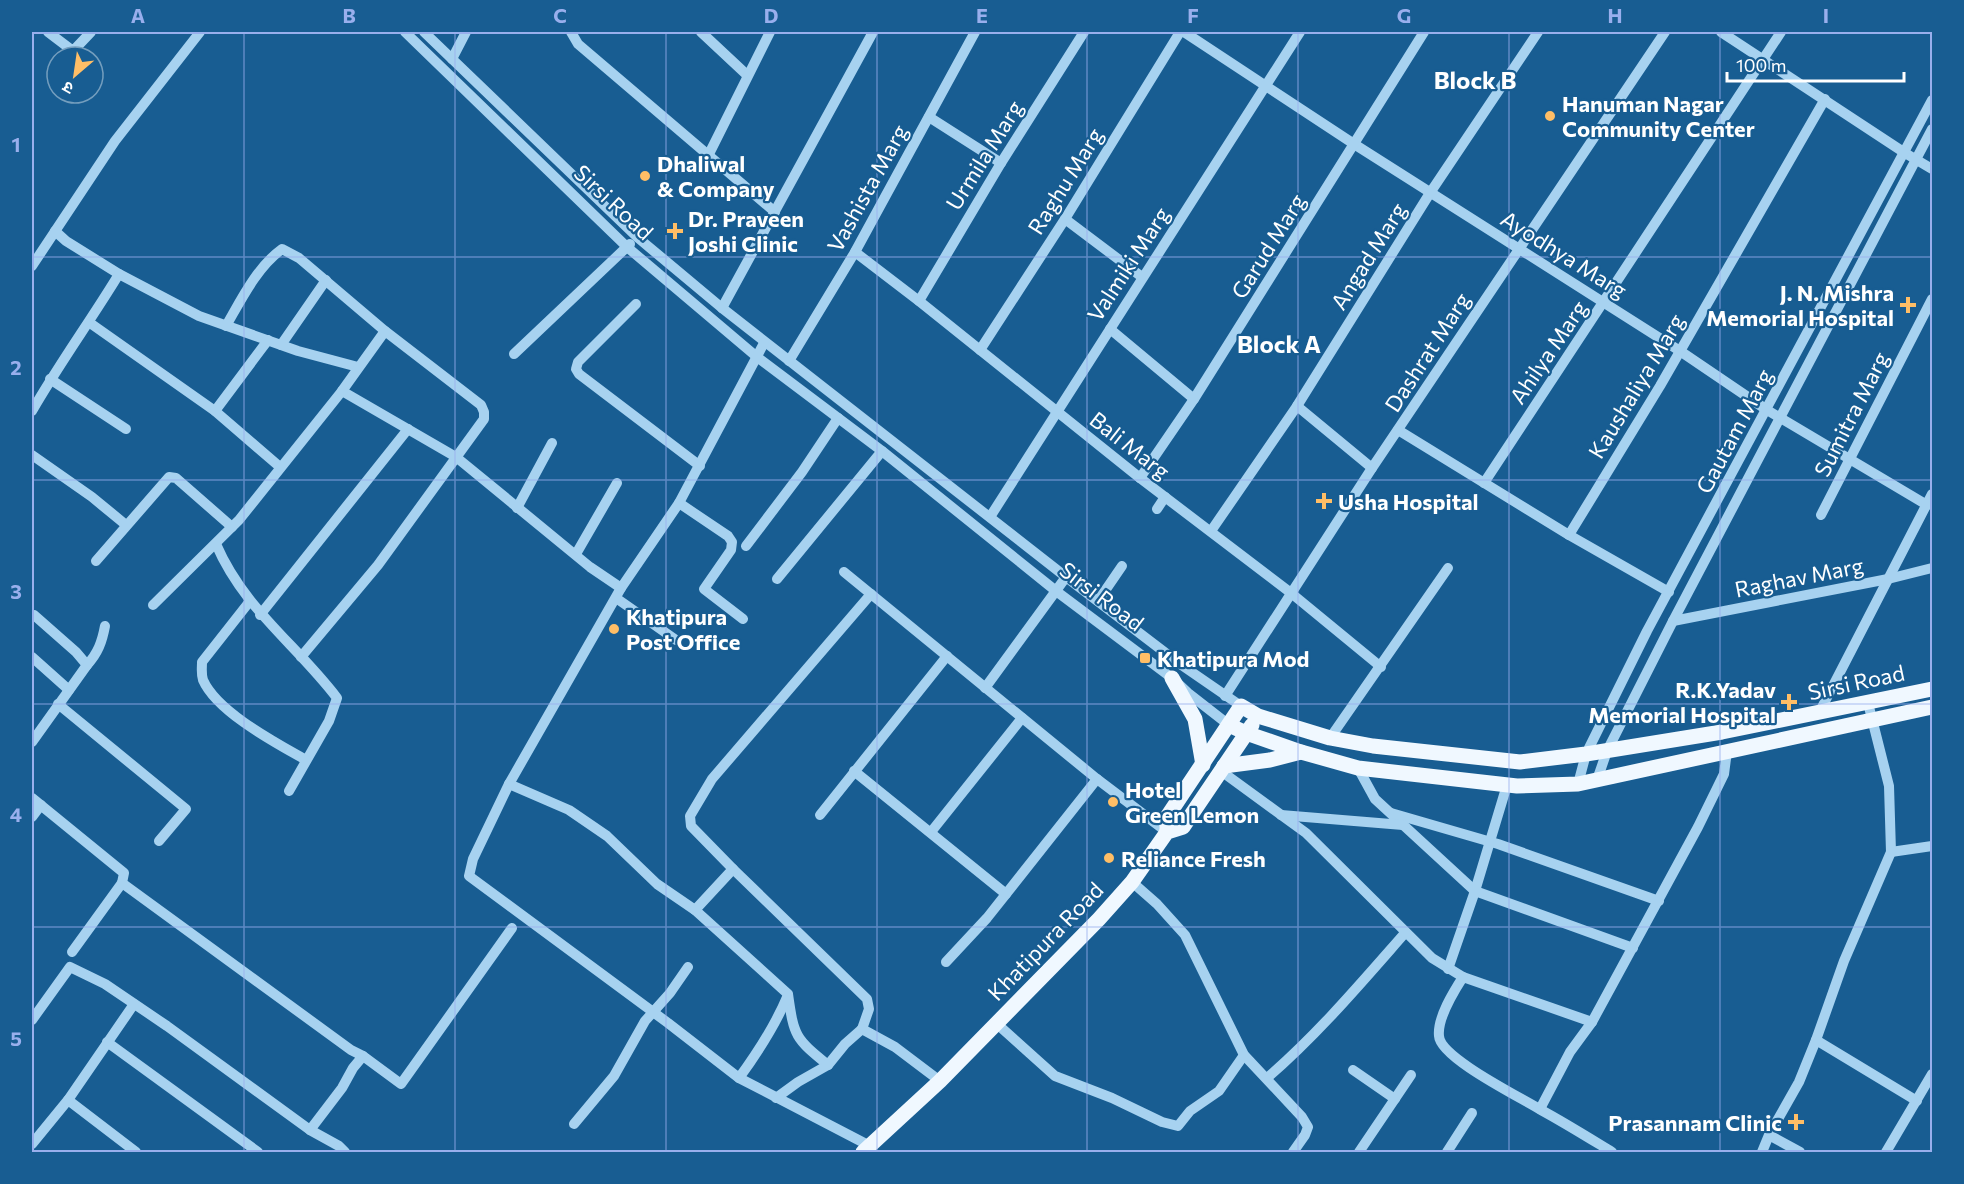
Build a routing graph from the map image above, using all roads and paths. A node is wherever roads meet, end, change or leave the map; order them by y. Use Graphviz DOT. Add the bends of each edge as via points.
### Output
graph roads {
  1 [pos="48,32"];
  2 [pos="91,32"];
  3 [pos="200,32"];
  4 [pos="405,32"];
  5 [pos="424,32"];
  6 [pos="466,32"];
  7 [pos="571,32"];
  8 [pos="701,32"];
  9 [pos="770,32"];
  10 [pos="873,32"];
  11 [pos="975,32"];
  12 [pos="1084,32"];
  13 [pos="1182,32"];
  14 [pos="1300,32"];
  15 [pos="1424,32"];
  16 [pos="1538,32"];
  17 [pos="1663,32"];
  18 [pos="1720,32"];
  19 [pos="1781,32"];
  20 [pos="452,59"];
  21 [pos="1762,59"];
  22 [pos="747,75"];
  23 [pos="1266,86"];
  24 [pos="1825,99"];
  25 [pos="1932,100"];
  26 [pos="929,117"];
  27 [pos="1932,129"];
  28 [pos="1354,144"];
  29 [pos="1905,153"];
  30 [pos="709,154"];
  31 [pos="1916,159"];
  32 [pos="1001,163"];
  33 [pos="1932,169"];
  34 [pos="1430,193"];
  35 [pos="776,212"];
  36 [pos="1065,219"];
  37 [pos="56,231"];
  38 [pos="637,237"];
  39 [pos="627,247"];
  40 [pos="1518,248"];
  41 [pos="855,252"];
  42 [pos="32,266"];
  43 [pos="119,274"];
  44 [pos="1142,277"];
  45 [pos="326,280"];
  46 [pos="1932,299"];
  47 [pos="919,301"];
  48 [pos="1604,303"];
  49 [pos="636,304"];
  50 [pos="722,309"];
  51 [pos="90,323"];
  52 [pos="226,326"];
  53 [pos="1110,329"];
  54 [pos="385,331"];
  55 [pos="268,340"];
  56 [pos="764,343"];
  57 [pos="281,345"];
  58 [pos="980,350"];
  59 [pos="1680,351"];
  60 [pos="513,354"];
  61 [pos="757,357"];
  62 [pos="789,362"];
  63 [pos="358,367"];
  64 [pos="50,379"];
  65 [pos="342,391"];
  66 [pos="1194,399"];
  67 [pos="1297,406"];
  68 [pos="1767,410"];
  69 [pos="32,411"];
  70 [pos="214,411"];
  71 [pos="1057,412"];
  72 [pos="1779,417"];
  73 [pos="838,418"];
  74 [pos="126,429"];
  75 [pos="408,429"];
  76 [pos="1398,430"];
  77 [pos="552,442"];
  78 [pos="882,451"];
  79 [pos="32,454"];
  80 [pos="456,457"];
  81 [pos="1849,459"];
  82 [pos="700,466"];
  83 [pos="280,467"];
  84 [pos="1372,468"];
  85 [pos="1140,478"];
  86 [pos="617,483"];
  87 [pos="1484,483"];
  88 [pos="1932,494"];
  89 [pos="1165,497"];
  90 [pos="679,503"];
  91 [pos="1927,505"];
  92 [pos="517,508"];
  93 [pos="1157,509"];
  94 [pos="1821,515"];
  95 [pos="990,517"];
  96 [pos="126,525"];
  97 [pos="232,526"];
  98 [pos="1211,531"];
  99 [pos="1569,535"];
  100 [pos="216,544"];
  101 [pos="746,546"];
  102 [pos="576,554"];
  103 [pos="96,561"];
  104 [pos="1122,567"];
  105 [pos="1448,568"];
  106 [pos="1932,568"];
  107 [pos="844,572"];
  108 [pos="1066,577"];
  109 [pos="777,579"];
  110 [pos="1888,579"];
  111 [pos="1056,591"];
  112 [pos="1668,592"];
  113 [pos="618,593"];
  114 [pos="872,594"];
  115 [pos="1291,594"];
  116 [pos="250,601"];
  117 [pos="1098,601"];
  118 [pos="153,605"];
  119 [pos="34,615"];
  120 [pos="261,615"];
  121 [pos="743,619"];
  122 [pos="1673,621"];
  123 [pos="105,626"];
  124 [pos="676,640"];
  125 [pos="947,656"];
  126 [pos="32,657"];
  127 [pos="301,657"];
  128 [pos="87,665"];
  129 [pos="1381,668"];
  130 [pos="1172,678"];
  131 [pos="985,688"];
  132 [pos="1932,689"];
  133 [pos="69,690"];
  134 [pos="1224,696"];
  135 [pos="1868,703"];
  136 [pos="58,704"];
  137 [pos="1241,706"];
  138 [pos="1932,707"];
  139 [pos="1819,713"];
  140 [pos="1258,716"];
  141 [pos="1022,718"];
  142 [pos="1873,720"];
  143 [pos="1229,724"];
  144 [pos="1246,733"];
  145 [pos="1330,738"];
  146 [pos="32,739"];
  147 [pos="1607,751"];
  148 [pos="1727,751"];
  149 [pos="1301,752"];
  150 [pos="1586,754"];
  151 [pos="306,760"];
  152 [pos="1203,765"];
  153 [pos="1358,768"];
  154 [pos="1222,769"];
  155 [pos="854,771"];
  156 [pos="1097,779"];
  157 [pos="1597,780"];
  158 [pos="509,784"];
  159 [pos="1507,784"];
  160 [pos="1578,784"];
  161 [pos="288,791"];
  162 [pos="36,802"];
  163 [pos="1389,812"];
  164 [pos="820,814"];
  165 [pos="1280,815"];
  166 [pos="32,818"];
  167 [pos="1403,825"];
  168 [pos="931,832"];
  169 [pos="1167,832"];
  170 [pos="1490,841"];
  171 [pos="159,842"];
  172 [pos="1932,846"];
  173 [pos="1891,852"];
  174 [pos="733,869"];
  175 [pos="1131,882"];
  176 [pos="122,883"];
  177 [pos="1474,891"];
  178 [pos="1006,894"];
  179 [pos="1659,901"];
  180 [pos="695,910"];
  181 [pos="512,928"];
  182 [pos="1405,933"];
  183 [pos="1633,948"];
  184 [pos="72,952"];
  185 [pos="946,962"];
  186 [pos="688,967"];
  187 [pos="1448,969"];
  188 [pos="1463,977"];
  189 [pos="788,994"];
  190 [pos="134,1004"];
  191 [pos="653,1013"];
  192 [pos="32,1020"];
  193 [pos="1592,1022"];
  194 [pos="996,1023"];
  195 [pos="862,1029"];
  196 [pos="1816,1040"];
  197 [pos="107,1042"];
  198 [pos="1244,1055"];
  199 [pos="363,1056"];
  200 [pos="828,1065"];
  201 [pos="1353,1070"];
  202 [pos="1932,1074"];
  203 [pos="1411,1075"];
  204 [pos="739,1078"];
  205 [pos="1267,1078"];
  206 [pos="940,1081"];
  207 [pos="1928,1091"];
  208 [pos="776,1098"];
  209 [pos="1395,1099"];
  210 [pos="68,1100"];
  211 [pos="1917,1101"];
  212 [pos="1540,1109"];
  213 [pos="1472,1113"];
  214 [pos="574,1124"];
  215 [pos="310,1130"];
  216 [pos="1769,1135"];
  217 [pos="32,1144"];
  218 [pos="866,1149"];
  219 [pos="136,1152"];
  220 [pos="258,1152"];
  221 [pos="345,1152"];
  222 [pos="1293,1152"];
  223 [pos="1359,1152"];
  224 [pos="1447,1152"];
  225 [pos="1612,1152"];
  226 [pos="1762,1152"];
  227 [pos="1800,1152"];
  228 [pos="1886,1152"];
  1 -- 2 [label="street" via="73,51"];
  3 -- 37 [label="street" via="115,141"];
  4 -- 39 [label="street, Sirsi Road"];
  5 -- 20 [label="street, Sirsi Road"];
  6 -- 20 [label="street"];
  7 -- 30 [label="street" via="578,44"];
  8 -- 22 [label="street"];
  9 -- 22 [label="street"];
  10 -- 35 [label="street"];
  11 -- 26 [label="street, Vashista Marg"];
  12 -- 32 [label="street, Urmila Marg"];
  13 -- 23 [label="street, Ayodhya Marg"];
  13 -- 36 [label="street, Raghu Marg"];
  14 -- 23 [label="street, Valmiki Marg"];
  15 -- 28 [label="street, Garud Marg"];
  16 -- 34 [label="street, Angad Marg"];
  17 -- 40 [label="street, Dashrat Marg"];
  18 -- 21 [label="street"];
  19 -- 21 [label="street, Ahilya Marg"];
  20 -- 38 [label="street, Sirsi Road"];
  21 -- 24 [label="street"];
  21 -- 48 [label="street, Ahilya Marg"];
  22 -- 30 [label="street"];
  23 -- 28 [label="street, Ayodhya Marg"];
  23 -- 44 [label="street, Valmiki Marg"];
  24 -- 29 [label="street"];
  24 -- 59 [label="street, Kaushaliya Marg"];
  25 -- 29 [label="street, Gautam Marg"];
  26 -- 32 [label="street"];
  26 -- 41 [label="street, Vashista Marg"];
  27 -- 31 [label="street, Gautam Marg"];
  28 -- 34 [label="street, Ayodhya Marg"];
  28 -- 66 [label="street, Garud Marg"];
  29 -- 31 [label="street"];
  29 -- 68 [label="street, Gautam Marg"];
  30 -- 35 [label="street"];
  31 -- 33 [label="street"];
  31 -- 72 [label="street, Gautam Marg"];
  32 -- 47 [label="street, Urmila Marg"];
  34 -- 40 [label="street, Ayodhya Marg"];
  34 -- 67 [label="street, Angad Marg"];
  35 -- 50 [label="street"];
  36 -- 44 [label="street"];
  36 -- 58 [label="street, Raghu Marg"];
  37 -- 42 [label="street"];
  37 -- 43 [label="street"];
  38 -- 39 [label="street"];
  38 -- 50 [label="street, Sirsi Road"];
  39 -- 60 [label="street"];
  39 -- 61 [label="street, Sirsi Road"];
  40 -- 48 [label="street, Ayodhya Marg"];
  40 -- 76 [label="street, Dashrat Marg"];
  41 -- 47 [label="street, Bali Marg"];
  41 -- 62 [label="street, Vashista Marg"];
  43 -- 51 [label="street"];
  43 -- 52 [label="street"];
  44 -- 53 [label="street, Valmiki Marg"];
  45 -- 52 [label="street" via="282,249 252,283"];
  45 -- 54 [label="street"];
  45 -- 57 [label="street"];
  46 -- 81 [label="street, Sumitra Marg"];
  47 -- 58 [label="street, Bali Marg"];
  48 -- 59 [label="street, Ayodhya Marg"];
  48 -- 87 [label="street, Ahilya Marg"];
  49 -- 82 [label="street" via="578,362 576,369"];
  50 -- 56 [label="street, Sirsi Road"];
  51 -- 64 [label="street"];
  51 -- 70 [label="street"];
  52 -- 55 [label="street"];
  53 -- 66 [label="street"];
  53 -- 71 [label="street, Valmiki Marg"];
  54 -- 63 [label="street"];
  54 -- 80 [label="street" via="484,412"];
  55 -- 57 [label="street"];
  55 -- 70 [label="street"];
  56 -- 61 [label="street"];
  56 -- 62 [label="street, Sirsi Road"];
  57 -- 63 [label="street"];
  58 -- 71 [label="street, Bali Marg"];
  59 -- 68 [label="street, Ayodhya Marg"];
  59 -- 99 [label="street, Kaushaliya Marg"];
  61 -- 73 [label="street, Sirsi Road"];
  61 -- 82 [label="street"];
  62 -- 95 [label="street, Sirsi Road"];
  63 -- 65 [label="street"];
  64 -- 69 [label="street"];
  64 -- 74 [label="street"];
  65 -- 75 [label="street"];
  65 -- 83 [label="street"];
  66 -- 85 [label="street, Garud Marg"];
  67 -- 84 [label="street"];
  67 -- 98 [label="street, Angad Marg"];
  68 -- 72 [label="street, Ayodhya Marg"];
  68 -- 112 [label="street, Gautam Marg"];
  70 -- 83 [label="street"];
  71 -- 85 [label="street, Bali Marg"];
  71 -- 95 [label="street, Valmiki Marg"];
  72 -- 81 [label="street, Ayodhya Marg"];
  72 -- 122 [label="street, Gautam Marg"];
  73 -- 78 [label="street, Sirsi Road"];
  73 -- 101 [label="street"];
  75 -- 80 [label="street"];
  75 -- 120 [label="street"];
  76 -- 84 [label="street, Dashrat Marg"];
  76 -- 87 [label="street"];
  77 -- 92 [label="street"];
  78 -- 109 [label="street"];
  78 -- 111 [label="street, Sirsi Road"];
  79 -- 96 [label="street"];
  80 -- 92 [label="street"];
  80 -- 127 [label="street" via="378,565"];
  81 -- 91 [label="street, Ayodhya Marg"];
  81 -- 94 [label="street, Sumitra Marg"];
  82 -- 90 [label="street"];
  83 -- 97 [label="street"];
  84 -- 115 [label="street, Dashrat Marg"];
  85 -- 89 [label="street, Bali Marg"];
  86 -- 102 [label="street"];
  87 -- 99 [label="street"];
  88 -- 91 [label="street"];
  89 -- 93 [label="street"];
  89 -- 98 [label="street, Bali Marg"];
  90 -- 113 [label="street"];
  90 -- 121 [label="street" via="732,542 731,550 704,589"];
  91 -- 110 [label="street"];
  92 -- 102 [label="street"];
  95 -- 108 [label="street, Sirsi Road"];
  96 -- 97 [label="street" via="169,477 176,478"];
  96 -- 103 [label="street"];
  97 -- 100 [label="street"];
  98 -- 115 [label="street, Bali Marg"];
  99 -- 112 [label="street"];
  100 -- 116 [label="street"];
  100 -- 118 [label="street"];
  102 -- 113 [label="street"];
  104 -- 117 [label="street"];
  105 -- 129 [label="street"];
  106 -- 110 [label="street, Raghav Marg"];
  107 -- 114 [label="street"];
  108 -- 111 [label="street"];
  108 -- 117 [label="street, Sirsi Road"];
  110 -- 122 [label="street, Raghav Marg"];
  110 -- 139 [label="street"];
  111 -- 130 [label="street, Sirsi Road"];
  111 -- 131 [label="street"];
  112 -- 150 [label="street, Gautam Marg"];
  113 -- 124 [label="street"];
  113 -- 158 [label="street"];
  114 -- 125 [label="street"];
  114 -- 174 [label="street" via="712,779 690,816 691,826"];
  115 -- 129 [label="street, Bali Marg"];
  115 -- 134 [label="street, Dashrat Marg"];
  116 -- 120 [label="street"];
  116 -- 151 [label="street" via="202,662 204,682 239,718"];
  117 -- 134 [label="street, Sirsi Road"];
  119 -- 128 [label="street"];
  120 -- 127 [label="street"];
  122 -- 147 [label="street, Gautam Marg"];
  123 -- 128 [label="street" via="97,653"];
  125 -- 131 [label="street"];
  125 -- 155 [label="street"];
  126 -- 133 [label="street"];
  127 -- 151 [label="street" via="337,698 329,721"];
  128 -- 133 [label="street"];
  129 -- 145 [label="street"];
  130 -- 143 [label="street, Sirsi Road"];
  130 -- 152 [label="main road" via="1194,719"];
  131 -- 141 [label="street"];
  132 -- 135 [label="main road, Sirsi Road"];
  133 -- 136 [label="street"];
  134 -- 137 [label="street, Sirsi Road"];
  135 -- 139 [label="main road, Sirsi Road"];
  135 -- 142 [label="street"];
  136 -- 146 [label="street"];
  136 -- 171 [label="street" via="186,809"];
  137 -- 140 [label="main road, Sirsi Road"];
  137 -- 143 [label="main road"];
  138 -- 142 [label="main road, Sirsi Road"];
  139 -- 147 [label="main road, Sirsi Road"];
  140 -- 144 [label="main road, Khatipura Road"];
  140 -- 145 [label="main road, Sirsi Road"];
  141 -- 156 [label="street"];
  141 -- 168 [label="street"];
  142 -- 148 [label="main road, Sirsi Road"];
  142 -- 173 [label="street" via="1889,786"];
  143 -- 144 [label="main road, Sirsi Road"];
  143 -- 152 [label="main road"];
  144 -- 149 [label="main road, Sirsi Road"];
  144 -- 154 [label="main road, Khatipura Road"];
  145 -- 150 [label="main road, Sirsi Road" via="1520,762"];
  147 -- 150 [label="main road, Sirsi Road"];
  147 -- 157 [label="street, Gautam Marg"];
  148 -- 157 [label="main road, Sirsi Road"];
  148 -- 179 [label="street" via="1724,774"];
  149 -- 153 [label="main road, Sirsi Road"];
  149 -- 154 [label="main road"];
  150 -- 160 [label="street, Gautam Marg"];
  151 -- 161 [label="street"];
  152 -- 169 [label="main road" via="1167,817"];
  153 -- 159 [label="main road, Sirsi Road"];
  153 -- 163 [label="street" via="1375,799"];
  154 -- 165 [label="street"];
  154 -- 169 [label="main road, Khatipura Road" via="1183,827"];
  155 -- 164 [label="street"];
  155 -- 168 [label="street"];
  156 -- 169 [label="street"];
  156 -- 178 [label="street"];
  157 -- 160 [label="main road, Sirsi Road"];
  158 -- 180 [label="street" via="569,810 607,836 657,884"];
  158 -- 191 [label="street" via="473,859 469,876"];
  159 -- 160 [label="main road, Sirsi Road"];
  159 -- 170 [label="street"];
  162 -- 166 [label="street"];
  162 -- 176 [label="street" via="124,873"];
  163 -- 167 [label="street"];
  163 -- 170 [label="street"];
  165 -- 167 [label="street"];
  165 -- 182 [label="street" via="1306,833"];
  167 -- 177 [label="street"];
  168 -- 178 [label="street"];
  169 -- 175 [label="main road, Khatipura Road"];
  170 -- 177 [label="street"];
  170 -- 179 [label="street"];
  172 -- 173 [label="street"];
  173 -- 196 [label="street" via="1844,961"];
  174 -- 180 [label="street"];
  174 -- 195 [label="street" via="867,999 869,1009"];
  175 -- 194 [label="main road, Khatipura Road" via="1100,919"];
  175 -- 198 [label="street" via="1185,935"];
  176 -- 184 [label="street"];
  176 -- 199 [label="street"];
  177 -- 183 [label="street"];
  177 -- 187 [label="street"];
  178 -- 185 [label="street"];
  179 -- 183 [label="street"];
  180 -- 189 [label="street"];
  181 -- 199 [label="street" via="401,1084"];
  182 -- 187 [label="street"];
  182 -- 205 [label="street" via="1324,1025"];
  183 -- 193 [label="street"];
  186 -- 191 [label="street"];
  187 -- 188 [label="street"];
  188 -- 193 [label="street"];
  188 -- 212 [label="street" via="1444,1014 1438,1035 1441,1043 1467,1065"];
  189 -- 200 [label="street" via="794,1029 802,1043"];
  189 -- 204 [label="street" via="753,1060"];
  190 -- 192 [label="street" via="70,967"];
  190 -- 197 [label="street"];
  190 -- 215 [label="street"];
  191 -- 204 [label="street"];
  191 -- 214 [label="street" via="607,1085"];
  193 -- 212 [label="street" via="1570,1052"];
  194 -- 198 [label="street" via="1055,1076 1178,1126 1190,1110 1219,1091"];
  194 -- 206 [label="main road, Khatipura Road"];
  195 -- 200 [label="street"];
  195 -- 206 [label="street" via="895,1047"];
  196 -- 211 [label="street"];
  196 -- 216 [label="street" via="1799,1082"];
  197 -- 210 [label="street"];
  197 -- 220 [label="street"];
  198 -- 205 [label="street"];
  199 -- 215 [label="street"];
  200 -- 208 [label="street"];
  201 -- 209 [label="street"];
  202 -- 207 [label="street"];
  203 -- 209 [label="street"];
  204 -- 208 [label="street"];
  205 -- 222 [label="street" via="1308,1127"];
  206 -- 218 [label="main road, Khatipura Road"];
  207 -- 211 [label="street"];
  208 -- 218 [label="street"];
  209 -- 223 [label="street"];
  210 -- 217 [label="street"];
  210 -- 219 [label="street"];
  211 -- 228 [label="street"];
  212 -- 225 [label="street"];
  213 -- 224 [label="street"];
  215 -- 221 [label="street"];
  216 -- 226 [label="street"];
  216 -- 227 [label="street"];
}
